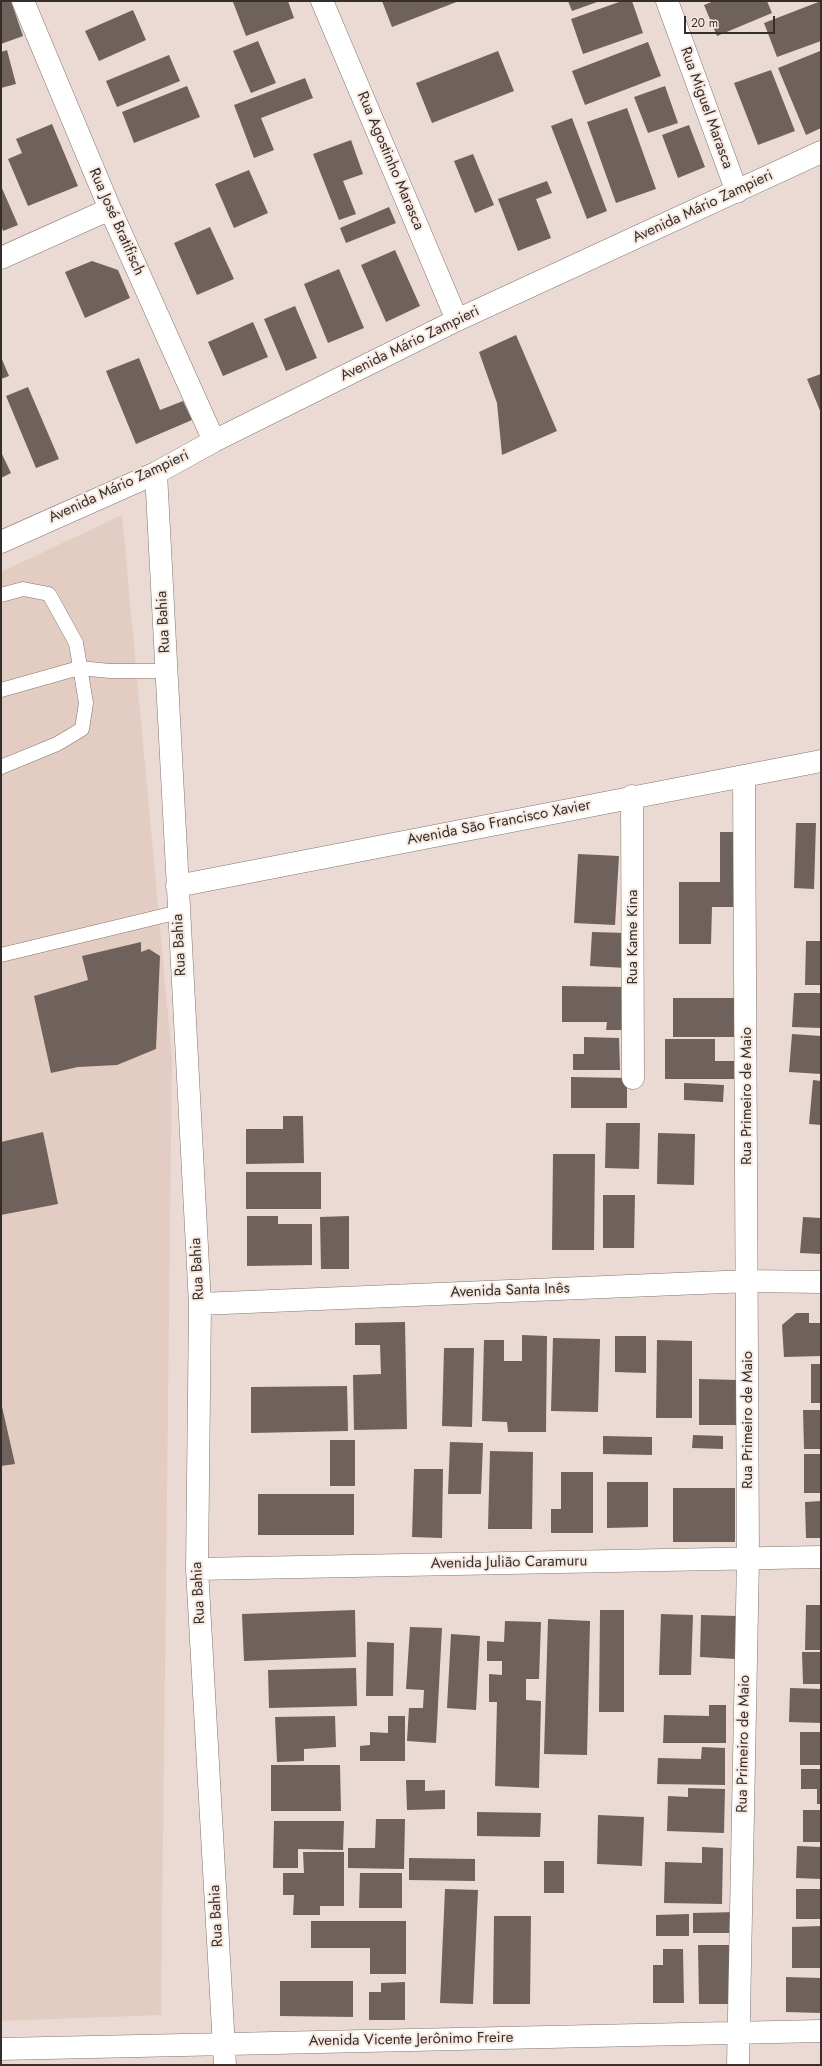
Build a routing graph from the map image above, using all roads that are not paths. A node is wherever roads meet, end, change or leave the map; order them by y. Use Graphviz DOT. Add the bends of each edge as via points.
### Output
graph roads {
  1 [pos="23,1"];
  2 [pos="322,1"];
  3 [pos="667,1"];
  4 [pos="821,152"];
  5 [pos="737,192"];
  6 [pos="110,209"];
  7 [pos="1,258"];
  8 [pos="457,320"];
  9 [pos="214,441"];
  10 [pos="156,472"];
  11 [pos="1,542"];
  12 [pos="1,595"];
  13 [pos="79,668"];
  14 [pos="166,672"];
  15 [pos="1,690"];
  16 [pos="821,761"];
  17 [pos="1,767"];
  18 [pos="744,776"];
  19 [pos="632,796"];
  20 [pos="177,886"];
  21 [pos="178,912"];
  22 [pos="1,955"];
  23 [pos="633,1078"];
  24 [pos="748,1281"];
  25 [pos="821,1282"];
  26 [pos="200,1304"];
  27 [pos="821,1557"];
  28 [pos="748,1558"];
  29 [pos="197,1569"];
  30 [pos="738,2031"];
  31 [pos="821,2031"];
  32 [pos="1,2049"];
  33 [pos="225,2055"];
  34 [pos="738,2065"];
  1 -- 6 [label="street, Rua José Bratifisch"];
  2 -- 8 [label="street, Rua Agostinho Marasca"];
  3 -- 5 [label="street, Rua Miguel Marasca"];
  4 -- 5 [label="street, Avenida Mário Zampieri"];
  5 -- 8 [label="street, Avenida Mário Zampieri"];
  6 -- 7 [label="street"];
  6 -- 9 [label="street, Rua José Bratifisch"];
  8 -- 9 [label="street, Avenida Mário Zampieri"];
  9 -- 10 [label="street, Avenida Mário Zampieri"];
  10 -- 11 [label="street, Avenida Mário Zampieri"];
  10 -- 14 [label="street, Rua Bahia"];
  12 -- 13 [label="lane" via="23,588 49,594 76,643"];
  13 -- 14 [label="lane"];
  13 -- 15 [label="lane"];
  13 -- 17 [label="lane" via="86,703 82,729 57,744"];
  14 -- 20 [label="street, Rua Bahia"];
  16 -- 18 [label="street, Avenida São Francisco Xavier"];
  18 -- 19 [label="street, Avenida São Francisco Xavier"];
  18 -- 24 [label="street, Rua Primeiro de Maio"];
  19 -- 20 [label="street, Avenida São Francisco Xavier"];
  19 -- 23 [label="street, Rua Kame Kina"];
  20 -- 21 [label="street, Rua Bahia"];
  21 -- 22 [label="lane"];
  21 -- 26 [label="street, Rua Bahia"];
  24 -- 25 [label="street, Avenida Santa Inês"];
  24 -- 26 [label="street, Avenida Santa Inês"];
  24 -- 28 [label="street, Rua Primeiro de Maio"];
  26 -- 29 [label="street, Rua Bahia"];
  27 -- 28 [label="street, Avenida Julião Caramuru"];
  28 -- 29 [label="street, Avenida Julião Caramuru"];
  28 -- 30 [label="street, Rua Primeiro de Maio"];
  29 -- 33 [label="street, Rua Bahia"];
  30 -- 31 [label="street, Avenida Vicente Jerônimo Freire"];
  30 -- 33 [label="street, Avenida Vicente Jerônimo Freire"];
  30 -- 34 [label="street, Rua Primeiro de Maio"];
  32 -- 33 [label="street, Avenida Vicente Jerônimo Freire"];
}
